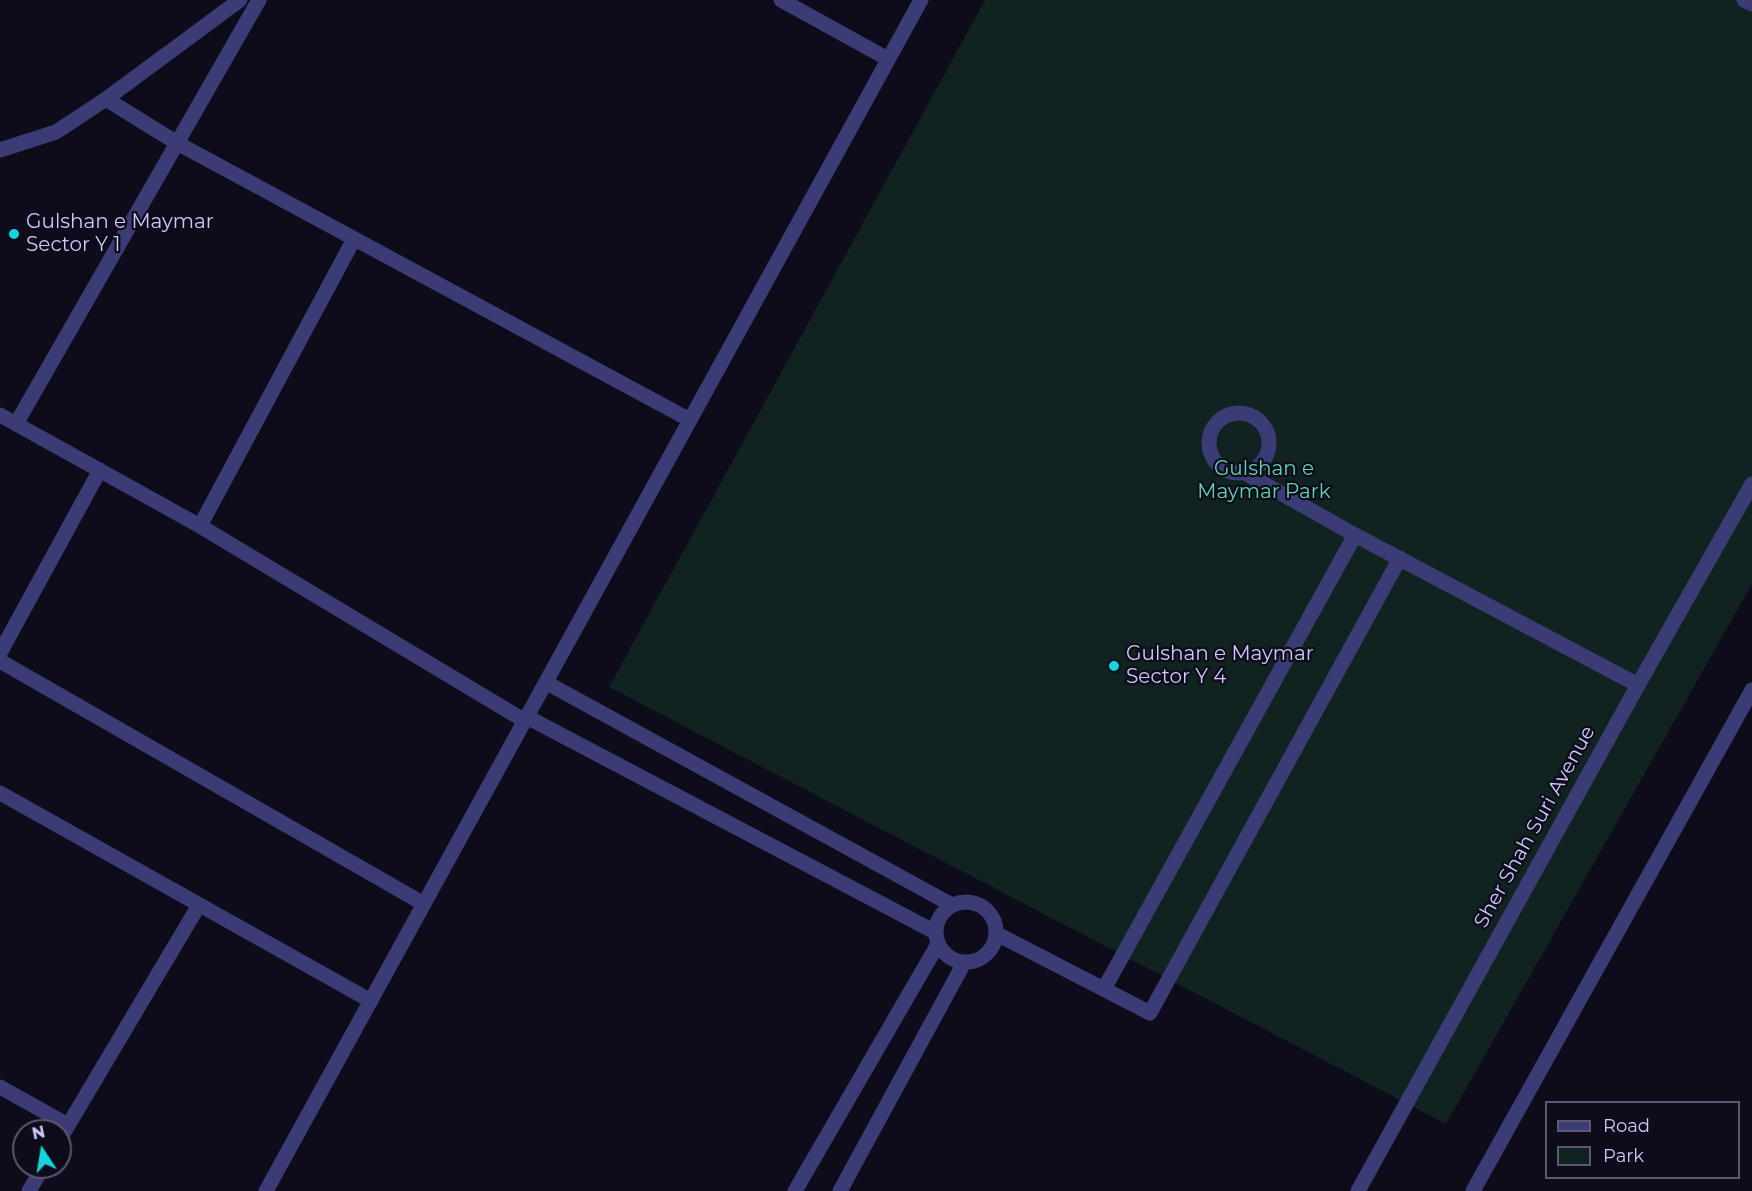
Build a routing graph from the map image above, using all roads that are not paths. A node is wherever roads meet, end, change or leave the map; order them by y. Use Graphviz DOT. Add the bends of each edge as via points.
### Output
graph roads {
  1 [pos="240,0"];
  2 [pos="258,0"];
  3 [pos="781,0"];
  4 [pos="921,0"];
  5 [pos="1744,0"];
  6 [pos="1752,4"];
  7 [pos="888,59"];
  8 [pos="106,99"];
  9 [pos="177,143"];
  10 [pos="0,150"];
  11 [pos="354,239"];
  12 [pos="0,415"];
  13 [pos="690,420"];
  14 [pos="16,424"];
  15 [pos="100,470"];
  16 [pos="1245,473"];
  17 [pos="1752,484"];
  18 [pos="200,526"];
  19 [pos="1355,535"];
  20 [pos="1400,558"];
  21 [pos="0,653"];
  22 [pos="0,661"];
  23 [pos="547,683"];
  24 [pos="1638,685"];
  25 [pos="1752,690"];
  26 [pos="526,719"];
  27 [pos="0,793"];
  28 [pos="424,904"];
  29 [pos="199,905"];
  30 [pos="952,905"];
  31 [pos="997,934"];
  32 [pos="936,938"];
  33 [pos="964,963"];
  34 [pos="1104,989"];
  35 [pos="371,1001"];
  36 [pos="0,1087"];
  37 [pos="57,1119"];
  38 [pos="72,1119"];
  39 [pos="266,1191"];
  40 [pos="795,1191"];
  41 [pos="840,1191"];
  42 [pos="1358,1191"];
  43 [pos="1473,1191"];
  1 -- 8 [label="street"];
  2 -- 9 [label="street"];
  3 -- 7 [label="street"];
  4 -- 7 [label="street"];
  5 -- 6 [label="street"];
  7 -- 13 [label="street"];
  8 -- 9 [label="street"];
  8 -- 10 [label="street" via="56,132"];
  9 -- 11 [label="street"];
  9 -- 14 [label="street"];
  11 -- 13 [label="street"];
  11 -- 18 [label="street"];
  12 -- 14 [label="street"];
  13 -- 23 [label="street"];
  14 -- 15 [label="street"];
  15 -- 18 [label="street"];
  15 -- 21 [label="street"];
  16 -- 16 [label="street" via="1230,472 1217,464 1210,450 1210,436 1216,423 1227,415 1244,413 1260,420 1269,434 1269,451 1261,466"];
  16 -- 19 [label="street"];
  17 -- 24 [label="street, Sher Shah Suri Avenue"];
  18 -- 26 [label="street"];
  19 -- 20 [label="street"];
  19 -- 34 [label="street"];
  20 -- 24 [label="street"];
  20 -- 34 [label="street" via="1150,1012"];
  22 -- 28 [label="street"];
  23 -- 26 [label="street"];
  23 -- 30 [label="street"];
  24 -- 42 [label="street, Sher Shah Suri Avenue"];
  25 -- 43 [label="street"];
  26 -- 28 [label="street"];
  26 -- 32 [label="street"];
  27 -- 29 [label="street"];
  28 -- 35 [label="street"];
  29 -- 35 [label="street"];
  29 -- 38 [label="street"];
  30 -- 31 [label="street" via="968,901 983,907 994,918"];
  30 -- 32 [label="street" via="938,921"];
  31 -- 33 [label="street" via="992,949 980,960"];
  31 -- 34 [label="street"];
  32 -- 33 [label="street" via="948,957"];
  32 -- 40 [label="street"];
  33 -- 41 [label="street"];
  35 -- 39 [label="street"];
  36 -- 37 [label="street"];
}
